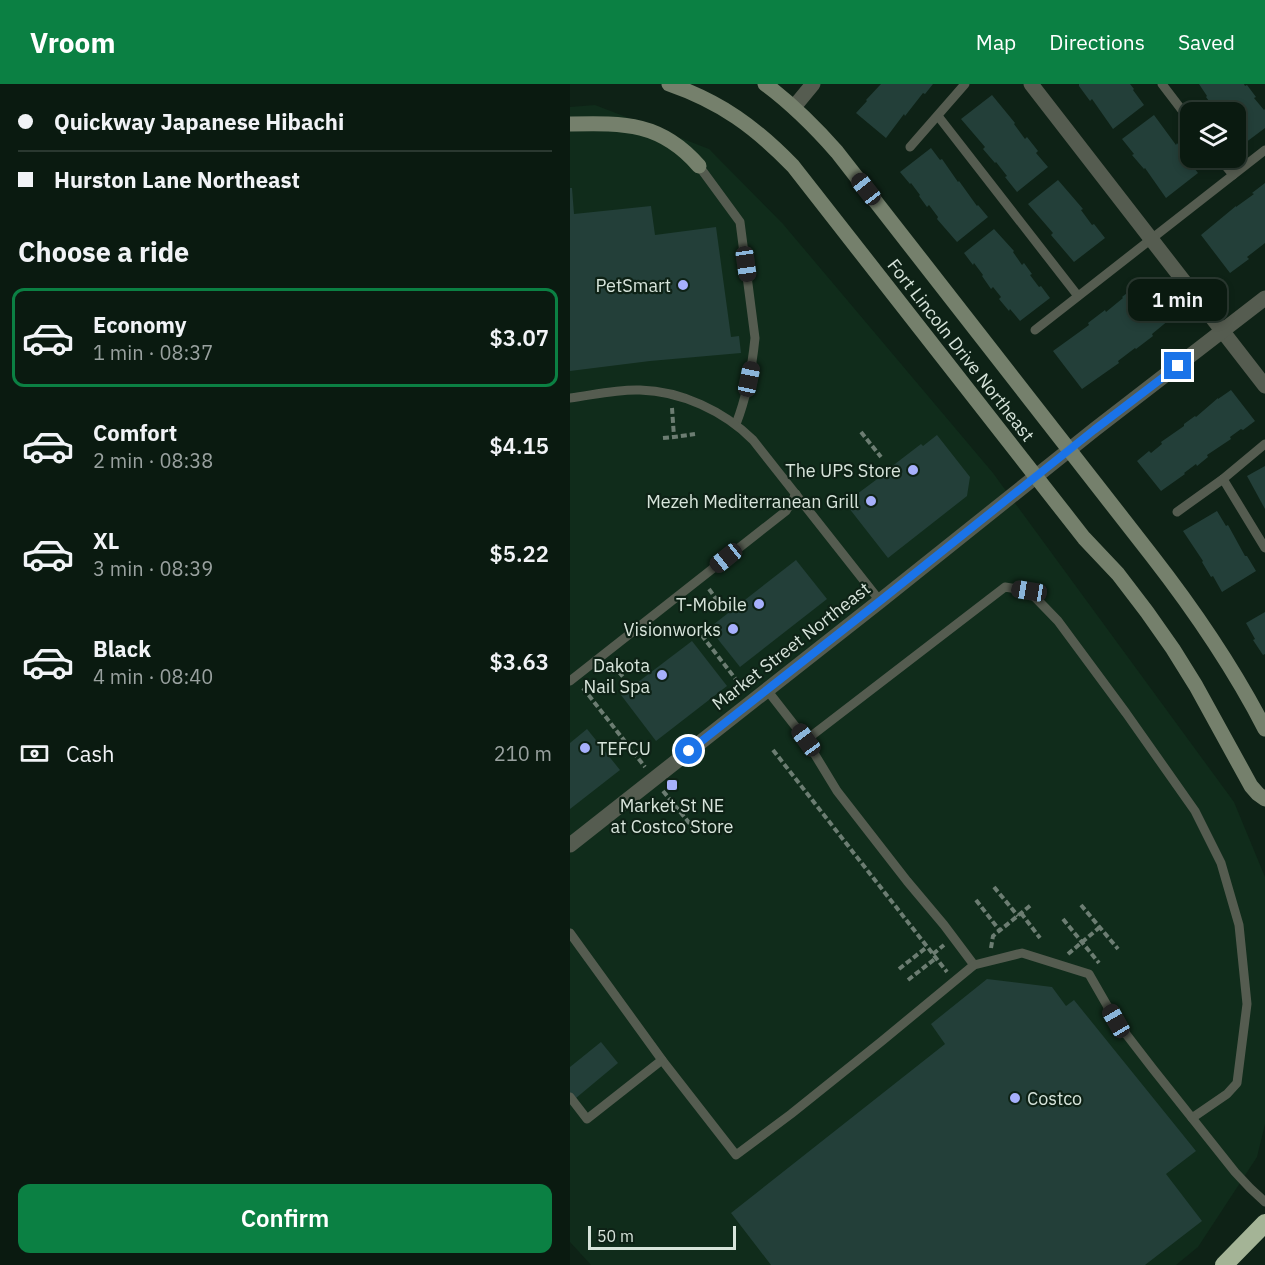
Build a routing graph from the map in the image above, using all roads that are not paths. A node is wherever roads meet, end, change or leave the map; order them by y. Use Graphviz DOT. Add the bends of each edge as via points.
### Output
graph roads {
  1 [pos="669,84"];
  2 [pos="765,84"];
  3 [pos="813,84"];
  4 [pos="965,84"];
  5 [pos="1031,84"];
  6 [pos="1162,84"];
  7 [pos="794,107"];
  8 [pos="1180,108"];
  9 [pos="938,116"];
  10 [pos="570,124"];
  11 [pos="910,147"];
  12 [pos="1265,150"];
  13 [pos="699,166"];
  14 [pos="1227,168"];
  15 [pos="1233,176"];
  16 [pos="1151,240"];
  17 [pos="1078,296"];
  18 [pos="1265,298"];
  19 [pos="1035,330"];
  20 [pos="1223,331"];
  21 [pos="1265,386"];
  22 [pos="570,398"];
  23 [pos="736,424"];
  24 [pos="1265,444"];
  25 [pos="1069,450"];
  26 [pos="1036,477"];
  27 [pos="1223,479"];
  28 [pos="796,494"];
  29 [pos="1177,512"];
  30 [pos="1265,548"];
  31 [pos="880,601"];
  32 [pos="573,679"];
  33 [pos="767,690"];
  34 [pos="1265,729"];
  35 [pos="806,740"];
  36 [pos="1265,799"];
  37 [pos="570,845"];
  38 [pos="570,933"];
  39 [pos="974,965"];
  40 [pos="662,1060"];
  41 [pos="570,1097"];
  42 [pos="1192,1118"];
  43 [pos="1265,1202"];
  44 [pos="1265,1223"];
  45 [pos="1224,1265"];
  1 -- 26 [label="street, Fort Lincoln Drive Northeast" via="741,120 793,166"];
  2 -- 7 [label="street, Fort Lincoln Drive Northeast"];
  3 -- 7 [label="street"];
  4 -- 9 [label="lane"];
  5 -- 16 [label="street"];
  6 -- 8 [label="lane"];
  7 -- 25 [label="street, Fort Lincoln Drive Northeast" via="851,170"];
  9 -- 11 [label="lane"];
  9 -- 17 [label="lane"];
  10 -- 13 [label="street" via="610,124 655,132 680,146"];
  12 -- 15 [label="lane"];
  13 -- 23 [label="lane" via="740,222 755,338 747,391"];
  14 -- 15 [label="lane"];
  15 -- 16 [label="lane"];
  16 -- 17 [label="lane"];
  16 -- 20 [label="street"];
  17 -- 19 [label="lane"];
  18 -- 20 [label="street, Market Street Northeast"];
  20 -- 21 [label="street"];
  20 -- 25 [label="street, Market Street Northeast"];
  22 -- 23 [label="lane" via="655,391 718,412"];
  23 -- 28 [label="lane"];
  24 -- 27 [label="lane"];
  25 -- 26 [label="street, Market Street Northeast"];
  25 -- 34 [label="street, Fort Lincoln Drive Northeast" via="1176,587 1238,679"];
  26 -- 31 [label="street, Market Street Northeast"];
  26 -- 36 [label="street, Fort Lincoln Drive Northeast" via="1160,630 1251,786"];
  27 -- 29 [label="lane"];
  27 -- 30 [label="lane"];
  28 -- 31 [label="lane"];
  28 -- 32 [label="lane" via="786,511"];
  31 -- 33 [label="street, Market Street Northeast"];
  33 -- 35 [label="lane"];
  33 -- 37 [label="street, Market Street Northeast"];
  35 -- 39 [label="lane" via="837,791"];
  35 -- 42 [label="lane" via="1005,587 1029,591 1058,621 1126,712 1195,811 1221,863 1239,925 1247,1004 1237,1083"];
  38 -- 40 [label="lane"];
  39 -- 40 [label="lane" via="736,1155"];
  39 -- 42 [label="lane" via="1022,953 1089,974 1116,1021"];
  40 -- 41 [label="lane" via="587,1119"];
  42 -- 43 [label="lane"];
  44 -- 45 [label="highway"];
}
